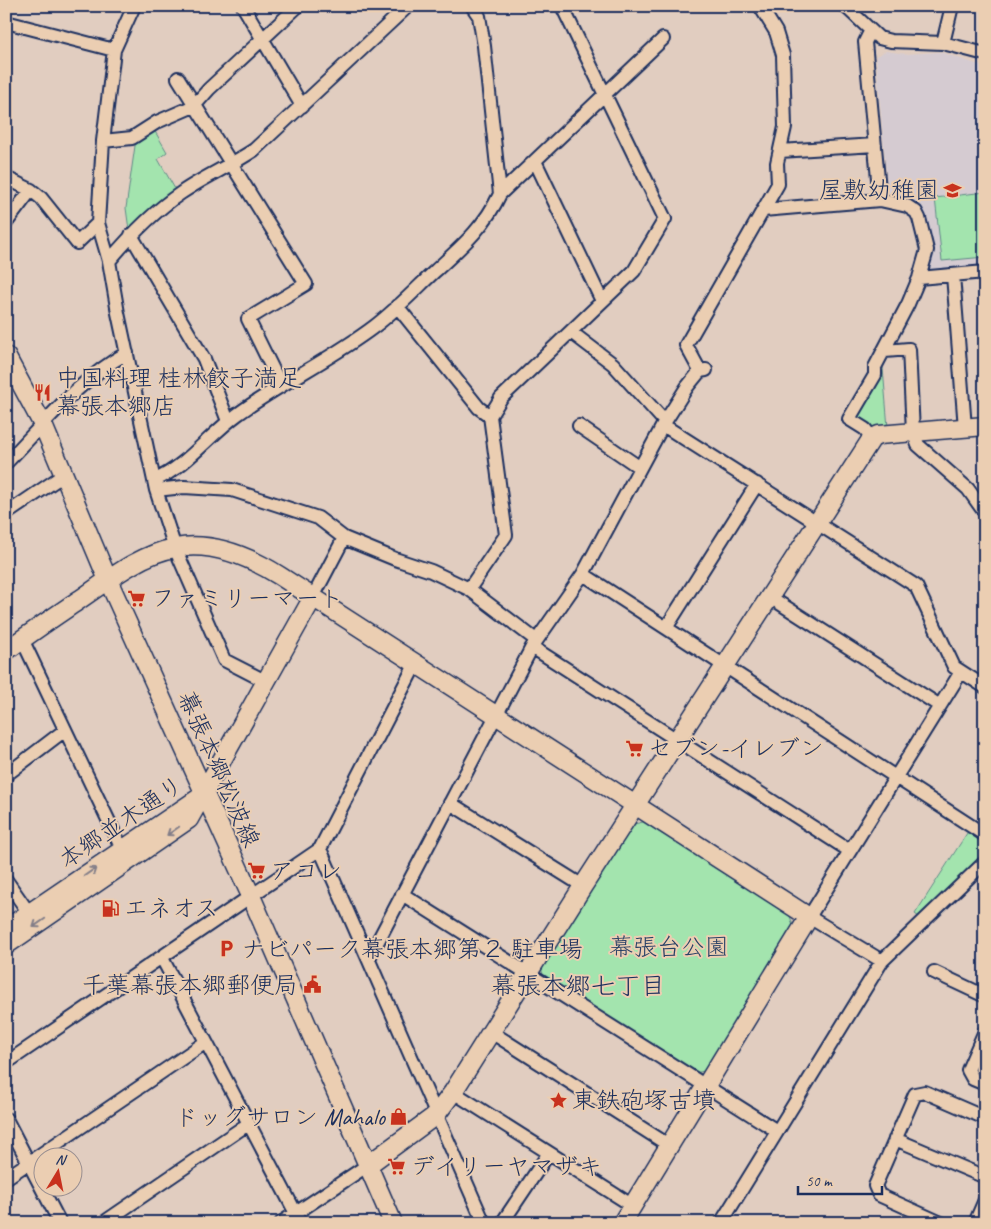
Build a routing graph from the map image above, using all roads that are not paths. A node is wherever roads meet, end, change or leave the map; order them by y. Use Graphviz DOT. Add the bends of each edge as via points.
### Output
graph roads {
  1 [pos="134,6"];
  2 [pos="242,6"];
  3 [pos="298,6"];
  4 [pos="408,6"];
  5 [pos="472,6"];
  6 [pos="562,6"];
  7 [pos="760,6"];
  8 [pos="844,6"];
  9 [pos="952,6"];
  10 [pos="6,22"];
  11 [pos="870,32"];
  12 [pos="263,39"];
  13 [pos="663,40"];
  14 [pos="943,43"];
  15 [pos="114,50"];
  16 [pos="985,54"];
  17 [pos="178,78"];
  18 [pos="605,94"];
  19 [pos="194,106"];
  20 [pos="302,106"];
  21 [pos="103,141"];
  22 [pos="875,145"];
  23 [pos="780,151"];
  24 [pos="535,161"];
  25 [pos="232,165"];
  26 [pos="6,178"];
  27 [pos="31,190"];
  28 [pos="500,194"];
  29 [pos="880,200"];
  30 [pos="763,210"];
  31 [pos="6,223"];
  32 [pos="98,223"];
  33 [pos="131,235"];
  34 [pos="109,262"];
  35 [pos="985,272"];
  36 [pos="953,275"];
  37 [pos="919,278"];
  38 [pos="602,301"];
  39 [pos="397,306"];
  40 [pos="571,332"];
  41 [pos="885,351"];
  42 [pos="127,353"];
  43 [pos="6,356"];
  44 [pos="281,386"];
  45 [pos="490,416"];
  46 [pos="41,421"];
  47 [pos="228,421"];
  48 [pos="664,423"];
  49 [pos="579,426"];
  50 [pos="985,426"];
  51 [pos="965,428"];
  52 [pos="914,432"];
  53 [pos="872,438"];
  54 [pos="6,463"];
  55 [pos="639,467"];
  56 [pos="65,474"];
  57 [pos="756,484"];
  58 [pos="156,485"];
  59 [pos="985,513"];
  60 [pos="6,514"];
  61 [pos="816,523"];
  62 [pos="344,538"];
  63 [pos="175,548"];
  64 [pos="583,574"];
  65 [pos="108,580"];
  66 [pos="469,589"];
  67 [pos="770,597"];
  68 [pos="312,599"];
  69 [pos="666,628"];
  70 [pos="22,639"];
  71 [pos="534,644"];
  72 [pos="6,651"];
  73 [pos="416,663"];
  74 [pos="725,666"];
  75 [pos="961,672"];
  76 [pos="266,682"];
  77 [pos="985,687"];
  78 [pos="940,706"];
  79 [pos="495,714"];
  80 [pos="65,730"];
  81 [pos="677,739"];
  82 [pos="6,775"];
  83 [pos="896,777"];
  84 [pos="204,795"];
  85 [pos="450,803"];
  86 [pos="635,804"];
  87 [pos="985,834"];
  88 [pos="122,849"];
  89 [pos="320,849"];
  90 [pos="850,851"];
  91 [pos="985,862"];
  92 [pos="6,880"];
  93 [pos="583,886"];
  94 [pos="402,894"];
  95 [pos="251,896"];
  96 [pos="29,913"];
  97 [pos="809,917"];
  98 [pos="6,929"];
  99 [pos="6,945"];
  100 [pos="162,958"];
  101 [pos="369,958"];
  102 [pos="882,961"];
  103 [pos="934,972"];
  104 [pos="527,973"];
  105 [pos="985,996"];
  106 [pos="985,1031"];
  107 [pos="491,1032"];
  108 [pos="206,1042"];
  109 [pos="6,1063"];
  110 [pos="985,1084"];
  111 [pos="706,1086"];
  112 [pos="453,1092"];
  113 [pos="436,1115"];
  114 [pos="985,1118"];
  115 [pos="6,1119"];
  116 [pos="248,1124"];
  117 [pos="777,1131"];
  118 [pos="895,1139"];
  119 [pos="670,1146"];
  120 [pos="549,1153"];
  121 [pos="29,1163"];
  122 [pos="368,1165"];
  123 [pos="985,1177"];
  124 [pos="6,1178"];
  125 [pos="985,1200"];
  126 [pos="632,1206"];
  127 [pos="299,1218"];
  128 [pos="60,1223"];
  129 [pos="103,1223"];
  130 [pos="281,1223"];
  131 [pos="393,1223"];
  132 [pos="484,1223"];
  133 [pos="502,1223"];
  134 [pos="622,1223"];
  135 [pos="721,1223"];
  136 [pos="941,1223"];
  137 [pos="975,1223"];
  1 -- 15 [label="street"];
  2 -- 12 [label="street"];
  3 -- 12 [label="street"];
  4 -- 20 [label="street"];
  5 -- 28 [label="street" via="479,16 484,46"];
  6 -- 18 [label="street"];
  7 -- 23 [label="street" via="776,32 784,55 784,127"];
  8 -- 11 [label="street"];
  9 -- 14 [label="street"];
  10 -- 15 [label="street"];
  11 -- 14 [label="street" via="890,41"];
  11 -- 22 [label="street" via="866,42"];
  12 -- 19 [label="street"];
  12 -- 20 [label="street"];
  13 -- 18 [label="street"];
  14 -- 16 [label="street"];
  15 -- 21 [label="street"];
  17 -- 19 [label="street"];
  18 -- 24 [label="street"];
  18 -- 38 [label="street" via="665,219 634,271"];
  19 -- 21 [label="street" via="157,122 132,138"];
  19 -- 25 [label="street"];
  20 -- 25 [label="street" via="254,150"];
  21 -- 32 [label="street"];
  22 -- 23 [label="street"];
  22 -- 29 [label="street"];
  23 -- 30 [label="street" via="778,184"];
  24 -- 28 [label="street"];
  24 -- 38 [label="street"];
  25 -- 33 [label="street" via="182,192"];
  25 -- 44 [label="street" via="306,284 248,319"];
  26 -- 27 [label="street"];
  27 -- 31 [label="street"];
  27 -- 32 [label="street" via="77,243"];
  28 -- 39 [label="street" via="489,217"];
  29 -- 30 [label="street"];
  29 -- 37 [label="street" via="907,206 920,218 927,250"];
  30 -- 48 [label="street" via="686,345 703,371 687,387"];
  32 -- 34 [label="street"];
  33 -- 34 [label="street"];
  33 -- 47 [label="street" via="204,359"];
  34 -- 42 [label="street"];
  35 -- 36 [label="street"];
  36 -- 37 [label="street"];
  36 -- 51 [label="street"];
  37 -- 41 [label="street"];
  38 -- 40 [label="street"];
  39 -- 44 [label="street" via="342,350"];
  39 -- 45 [label="street" via="479,408"];
  40 -- 45 [label="street" via="501,398"];
  40 -- 48 [label="street" via="613,364"];
  41 -- 52 [label="street" via="909,349"];
  41 -- 53 [label="street" via="875,367 875,375 848,419 865,429"];
  42 -- 46 [label="street" via="103,366"];
  42 -- 58 [label="street"];
  43 -- 46 [label="street, 幕張本郷松波線"];
  44 -- 47 [label="street"];
  45 -- 66 [label="street" via="506,534"];
  46 -- 54 [label="street"];
  46 -- 56 [label="street, 幕張本郷松波線"];
  47 -- 58 [label="street"];
  48 -- 55 [label="street"];
  48 -- 57 [label="street"];
  49 -- 55 [label="street"];
  50 -- 51 [label="street"];
  51 -- 52 [label="street"];
  52 -- 53 [label="street"];
  52 -- 59 [label="street" via="918,445 968,489"];
  53 -- 61 [label="street"];
  55 -- 64 [label="street"];
  56 -- 60 [label="street"];
  56 -- 65 [label="street, 幕張本郷松波線"];
  57 -- 61 [label="street"];
  57 -- 69 [label="street"];
  58 -- 62 [label="street" via="232,490 318,518"];
  58 -- 63 [label="street"];
  61 -- 67 [label="street"];
  61 -- 75 [label="street" via="916,586 954,667"];
  62 -- 66 [label="street"];
  62 -- 68 [label="street"];
  63 -- 65 [label="street" via="151,555"];
  63 -- 68 [label="street" via="222,550 257,562"];
  63 -- 76 [label="street" via="224,660"];
  64 -- 69 [label="street"];
  64 -- 71 [label="street"];
  65 -- 70 [label="street"];
  65 -- 84 [label="street, 幕張本郷松波線"];
  66 -- 71 [label="street"];
  67 -- 74 [label="street"];
  67 -- 78 [label="street"];
  68 -- 73 [label="street"];
  68 -- 76 [label="street"];
  69 -- 74 [label="street"];
  70 -- 72 [label="street"];
  70 -- 80 [label="street"];
  71 -- 79 [label="street"];
  71 -- 81 [label="street"];
  73 -- 79 [label="street"];
  73 -- 89 [label="street"];
  74 -- 81 [label="street"];
  74 -- 83 [label="street"];
  75 -- 77 [label="street"];
  75 -- 78 [label="street"];
  76 -- 84 [label="street"];
  78 -- 83 [label="street"];
  79 -- 85 [label="street"];
  79 -- 86 [label="street"];
  80 -- 82 [label="street"];
  80 -- 88 [label="street"];
  81 -- 86 [label="street"];
  81 -- 90 [label="street"];
  83 -- 87 [label="street"];
  83 -- 90 [label="street"];
  84 -- 88 [label="street, 本郷並木通り"];
  84 -- 95 [label="street, 幕張本郷松波線"];
  84 -- 99 [label="street, 本郷並木通り, one-way" via="189,819"];
  85 -- 93 [label="street"];
  85 -- 94 [label="street"];
  86 -- 93 [label="street"];
  86 -- 97 [label="street"];
  96 -- 88 [label="street, 本郷並木通り, one-way"];
  89 -- 95 [label="street"];
  89 -- 101 [label="street"];
  90 -- 97 [label="street"];
  91 -- 102 [label="street"];
  92 -- 96 [label="street"];
  93 -- 104 [label="street"];
  94 -- 101 [label="street"];
  94 -- 104 [label="street"];
  95 -- 100 [label="street"];
  95 -- 122 [label="street, 幕張本郷松波線"];
  96 -- 98 [label="street, 本郷並木通り"];
  97 -- 102 [label="street"];
  97 -- 111 [label="street"];
  100 -- 108 [label="street"];
  100 -- 109 [label="street"];
  101 -- 113 [label="street"];
  102 -- 117 [label="street"];
  103 -- 105 [label="street"];
  104 -- 107 [label="street"];
  104 -- 111 [label="street"];
  106 -- 110 [label="street" via="968,1070 973,1079"];
  107 -- 112 [label="street"];
  107 -- 119 [label="street"];
  108 -- 116 [label="street"];
  108 -- 121 [label="street"];
  111 -- 117 [label="street"];
  111 -- 119 [label="street"];
  112 -- 113 [label="street"];
  112 -- 120 [label="street"];
  113 -- 122 [label="street"];
  113 -- 132 [label="street"];
  114 -- 118 [label="street" via="920,1092 915,1094"];
  115 -- 121 [label="street"];
  116 -- 127 [label="street"];
  116 -- 129 [label="street"];
  117 -- 135 [label="street"];
  118 -- 123 [label="street"];
  118 -- 136 [label="street" via="875,1186 879,1195"];
  119 -- 126 [label="street"];
  120 -- 126 [label="street"];
  120 -- 133 [label="street"];
  121 -- 124 [label="street"];
  121 -- 128 [label="street"];
  122 -- 127 [label="street"];
  122 -- 131 [label="street, 幕張本郷松波線"];
  125 -- 137 [label="street"];
  126 -- 134 [label="street"];
  127 -- 130 [label="street"];
}
